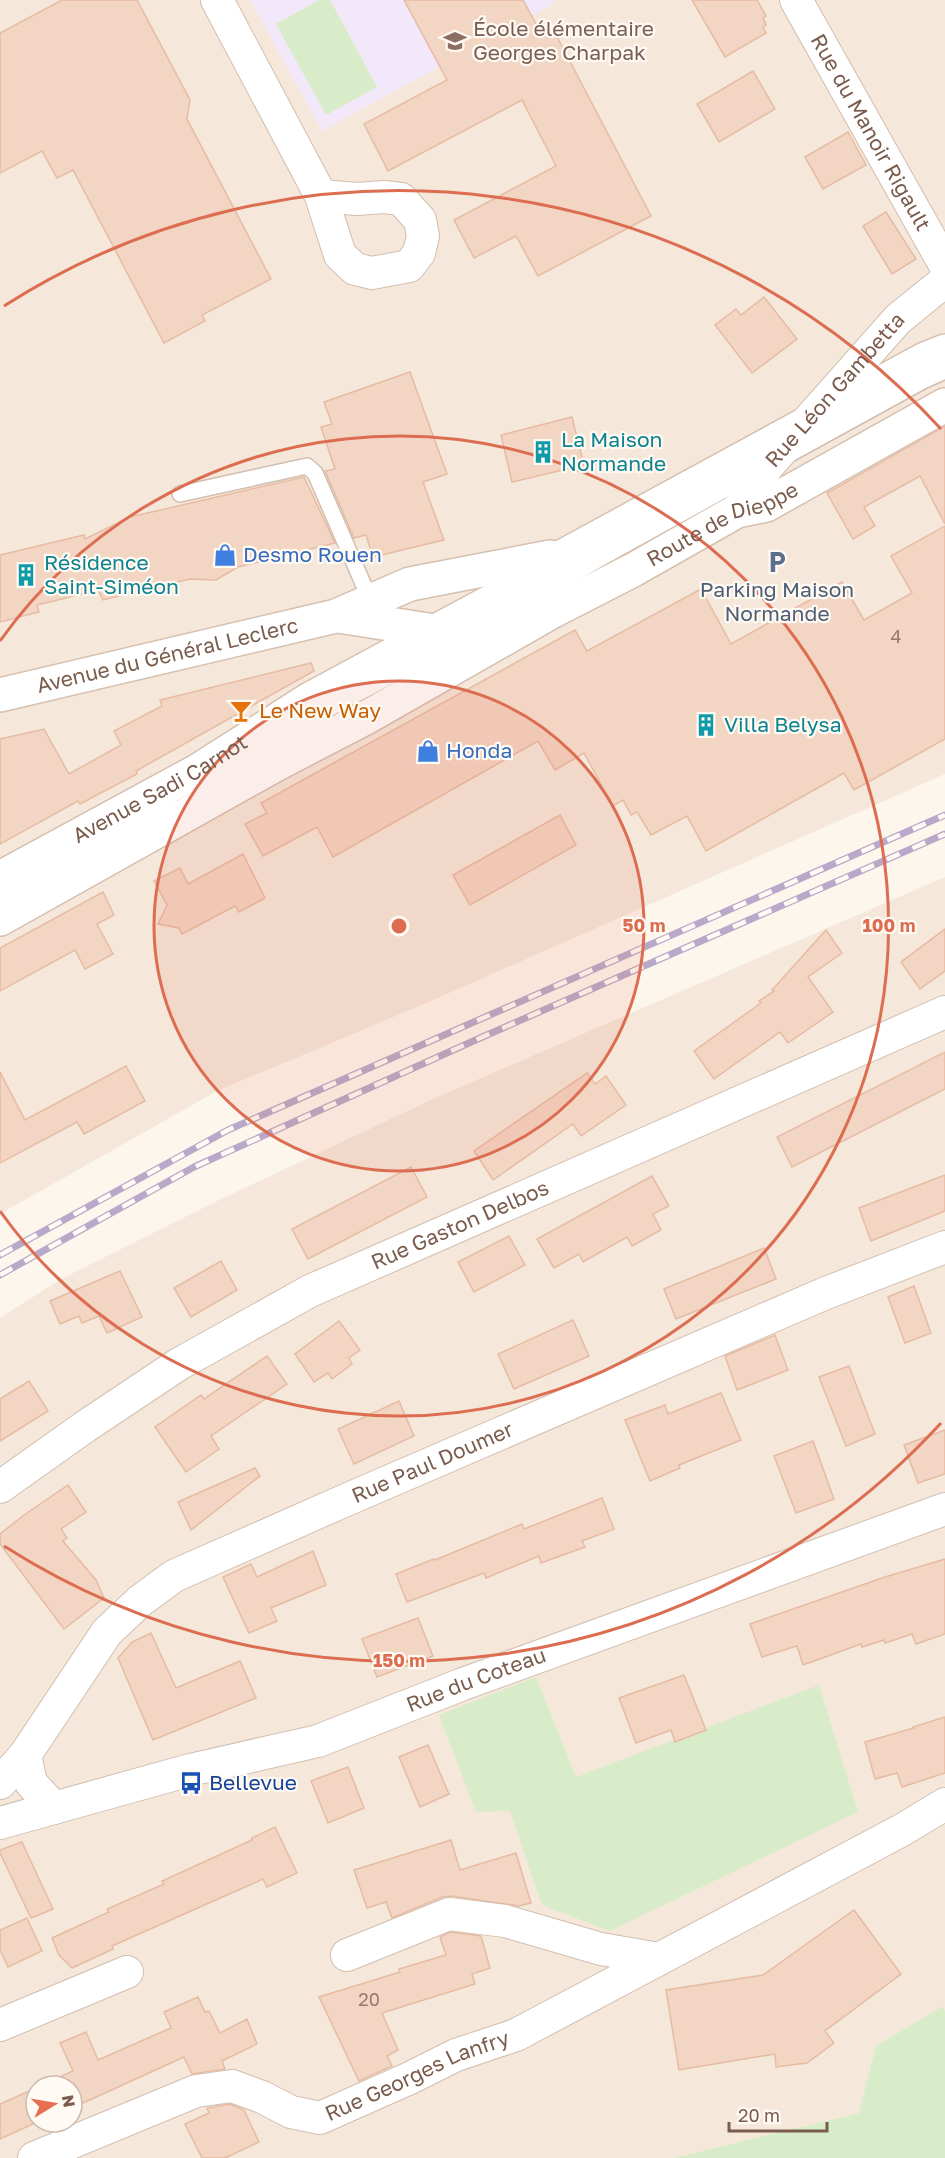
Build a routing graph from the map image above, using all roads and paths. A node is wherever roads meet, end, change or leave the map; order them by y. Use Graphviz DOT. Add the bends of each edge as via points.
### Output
graph roads {
  1 [pos="217,0"];
  2 [pos="796,0"];
  3 [pos="321,196"];
  4 [pos="945,265"];
  5 [pos="945,281"];
  6 [pos="945,351"];
  7 [pos="945,371"];
  8 [pos="945,405"];
  9 [pos="802,426"];
  10 [pos="767,466"];
  11 [pos="180,494"];
  12 [pos="737,511"];
  13 [pos="567,554"];
  14 [pos="358,612"];
  15 [pos="434,630"];
  16 [pos="466,636"];
  17 [pos="498,641"];
  18 [pos="374,664"];
  19 [pos="0,695"];
  20 [pos="0,878"];
  21 [pos="0,898"];
  22 [pos="0,919"];
  23 [pos="945,1012"];
  24 [pos="945,1247"];
  25 [pos="0,1487"];
  26 [pos="945,1509"];
  27 [pos="25,1755"];
  28 [pos="0,1784"];
  29 [pos="945,1804"];
  30 [pos="54,1808"];
  31 [pos="0,1823"];
  32 [pos="347,1955"];
  33 [pos="659,1959"];
  34 [pos="127,1972"];
  35 [pos="0,2025"];
  36 [pos="34,2158"];
  1 -- 3 [label="street"];
  2 -- 4 [label="street, Rue du Manoir Rigault"];
  5 -- 9 [label="street, Rue Léon Gambetta" via="898,319"];
  6 -- 9 [label="main road"];
  7 -- 10 [label="lane"];
  8 -- 12 [label="main road, Route de Dieppe" via="766,505"];
  9 -- 10 [label="street, Rue Léon Gambetta"];
  9 -- 13 [label="main road"];
  10 -- 12 [label="street, Rue Léon Gambetta"];
  10 -- 16 [label="lane"];
  11 -- 14 [label="lane" via="307,466 315,473"];
  12 -- 17 [label="main road, Route de Dieppe"];
  13 -- 14 [label="main road" via="410,585"];
  13 -- 15 [label="main road, Avenue Sadi Carnot" via="501,596"];
  14 -- 15 [label="main road"];
  14 -- 18 [label="main road" via="374,638"];
  14 -- 19 [label="main road, Avenue du Général Leclerc"];
  15 -- 16 [label="main road"];
  15 -- 18 [label="main road, Avenue Sadi Carnot"];
  16 -- 17 [label="main road"];
  16 -- 21 [label="lane"];
  17 -- 22 [label="main road, Avenue Sadi Carnot"];
  18 -- 20 [label="main road, Avenue Sadi Carnot" via="310,699 199,770"];
  23 -- 25 [label="street, Rue Gaston Delbos" via="310,1291 179,1364"];
  24 -- 27 [label="street, Rue Paul Doumer" via="826,1293 174,1576 107,1632"];
  26 -- 30 [label="street, Rue du Coteau" via="463,1684 318,1741 190,1770"];
  27 -- 28 [label="street, Rue Paul Doumer"];
  27 -- 30 [label="street" via="31,1783"];
  29 -- 33 [label="street, Rue Georges Lanfry"];
  30 -- 31 [label="street, Rue du Coteau"];
  32 -- 33 [label="street" via="449,1914 505,1921 601,1949"];
  33 -- 36 [label="street, Rue Georges Lanfry" via="516,2035 456,2055 320,2118 291,2112 232,2086 196,2091"];
  34 -- 35 [label="street"];
}
